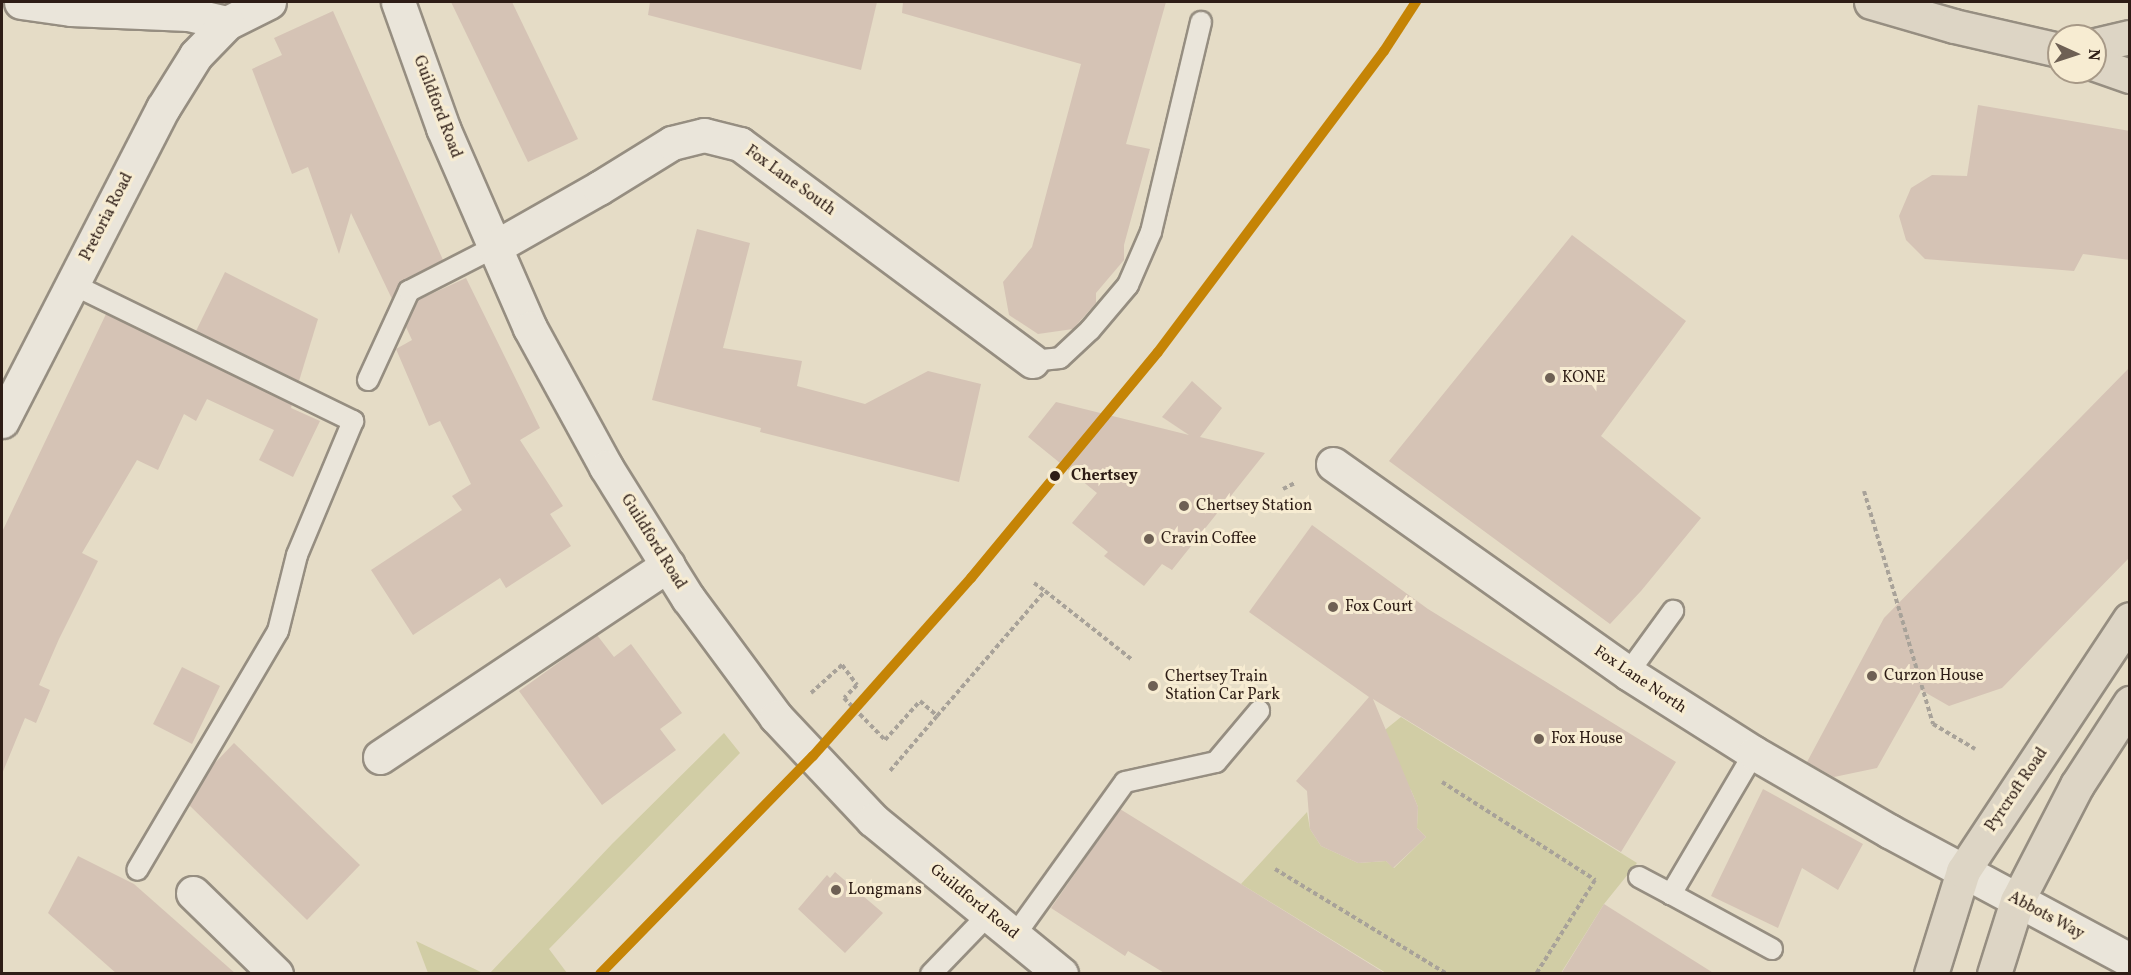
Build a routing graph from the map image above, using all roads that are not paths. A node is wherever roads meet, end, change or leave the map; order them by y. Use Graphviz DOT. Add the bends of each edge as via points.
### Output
graph roads {
  1 [pos="21,2"];
  2 [pos="269,2"];
  3 [pos="398,2"];
  4 [pos="1871,2"];
  5 [pos="227,22"];
  6 [pos="1201,22"];
  7 [pos="2130,37"];
  8 [pos="2107,42"];
  9 [pos="2047,47"];
  10 [pos="2107,53"];
  11 [pos="2130,54"];
  12 [pos="2107,68"];
  13 [pos="2130,76"];
  14 [pos="495,247"];
  15 [pos="72,284"];
  16 [pos="1032,361"];
  17 [pos="368,380"];
  18 [pos="2,421"];
  19 [pos="1333,464"];
  20 [pos="668,566"];
  21 [pos="1673,611"];
  22 [pos="2130,619"];
  23 [pos="1628,674"];
  24 [pos="2130,704"];
  25 [pos="1259,711"];
  26 [pos="1754,753"];
  27 [pos="380,757"];
  28 [pos="137,870"];
  29 [pos="1963,871"];
  30 [pos="1639,877"];
  31 [pos="193,893"];
  32 [pos="1671,894"];
  33 [pos="2018,901"];
  34 [pos="988,915"];
  35 [pos="1015,935"];
  36 [pos="1772,949"];
  37 [pos="2130,960"];
  38 [pos="276,974"];
  39 [pos="931,974"];
  40 [pos="1061,974"];
  41 [pos="1931,974"];
  42 [pos="1994,974"];
  1 -- 5 [label="street" via="71,9 188,14"];
  2 -- 5 [label="street"];
  3 -- 14 [label="street, Guildford Road" via="443,128"];
  4 -- 9 [label="main road"];
  5 -- 15 [label="street, Pretoria Road" via="196,56 163,108"];
  6 -- 16 [label="lane" via="1151,232 1128,285 1060,358"];
  7 -- 8 [label="main road"];
  10 -- 11 [label="main road"];
  12 -- 13 [label="main road"];
  14 -- 16 [label="street, Fox Lane South" via="672,143 704,135 740,144"];
  14 -- 17 [label="lane" via="409,291"];
  14 -- 20 [label="street, Guildford Road" via="536,338 606,467"];
  15 -- 18 [label="street, Pretoria Road"];
  15 -- 28 [label="lane" via="353,421 297,555 278,631"];
  19 -- 23 [label="street, Fox Lane North"];
  20 -- 27 [label="street"];
  20 -- 34 [label="street, Guildford Road" via="776,717 873,820"];
  21 -- 23 [label="lane"];
  22 -- 29 [label="main road, Pyrcroft Road"];
  23 -- 26 [label="street, Fox Lane North"];
  24 -- 33 [label="main road" via="2077,785"];
  25 -- 35 [label="lane" via="1216,762 1125,782"];
  26 -- 29 [label="street, Fox Lane North"];
  26 -- 32 [label="lane"];
  29 -- 33 [label="street, Abbots Way"];
  29 -- 41 [label="main road, Pyrcroft Road"];
  30 -- 32 [label="lane"];
  31 -- 38 [label="street"];
  32 -- 36 [label="lane"];
  33 -- 37 [label="street, Abbots Way"];
  33 -- 42 [label="main road"];
  34 -- 35 [label="street, Guildford Road"];
  34 -- 39 [label="lane"];
  35 -- 40 [label="street, Guildford Road"];
}
